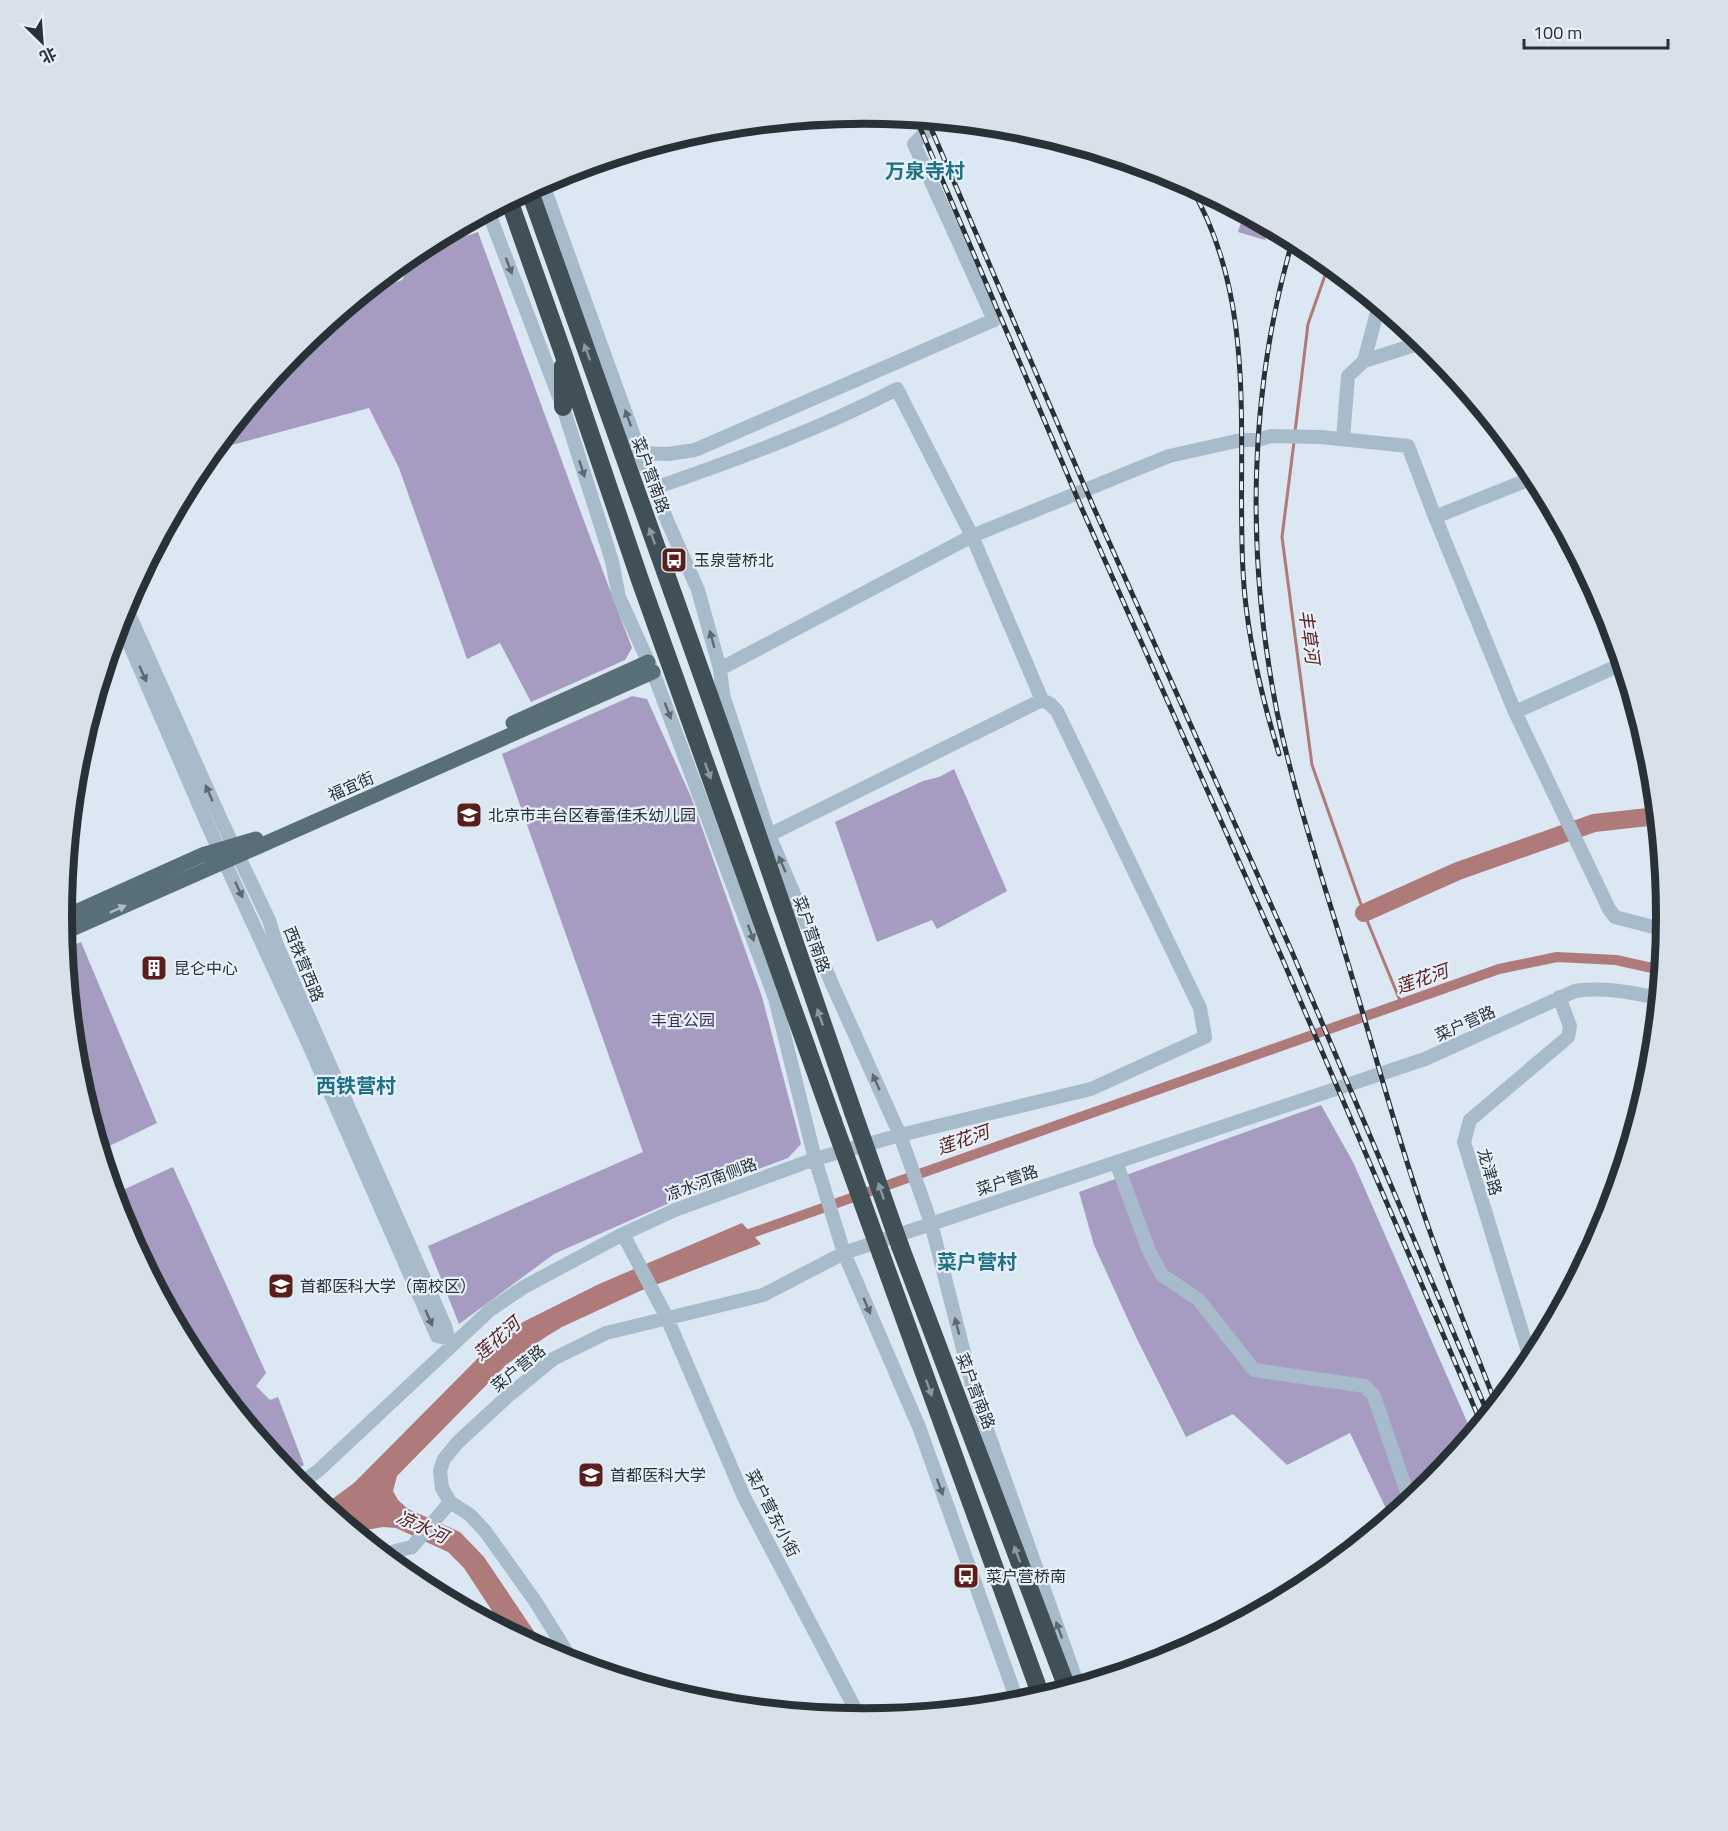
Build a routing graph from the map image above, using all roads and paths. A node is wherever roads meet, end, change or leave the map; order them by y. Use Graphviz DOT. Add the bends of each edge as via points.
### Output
graph roads {
  1 [pos="931,126"];
  2 [pos="545,191"];
  3 [pos="532,197"];
  4 [pos="510,207"];
  5 [pos="491,218"];
  6 [pos="1377,313"];
  7 [pos="1413,345"];
  8 [pos="563,352"];
  9 [pos="1364,361"];
  10 [pos="886,367"];
  11 [pos="897,389"];
  12 [pos="563,407"];
  13 [pos="1343,439"];
  14 [pos="640,453"];
  15 [pos="1526,480"];
  16 [pos="663,485"];
  17 [pos="1435,517"];
  18 [pos="972,536"];
  19 [pos="130,617"];
  20 [pos="125,632"];
  21 [pos="651,667"];
  22 [pos="1616,667"];
  23 [pos="720,669"];
  24 [pos="723,695"];
  25 [pos="1042,700"];
  26 [pos="1515,712"];
  27 [pos="724,737"];
  28 [pos="769,835"];
  29 [pos="229,853"];
  30 [pos="72,913"];
  31 [pos="72,928"];
  32 [pos="1656,928"];
  33 [pos="1559,997"];
  34 [pos="1651,997"];
  35 [pos="900,1135"];
  36 [pos="815,1159"];
  37 [pos="1116,1162"];
  38 [pos="931,1223"];
  39 [pos="623,1234"];
  40 [pos="844,1253"];
  41 [pos="667,1318"];
  42 [pos="450,1342"];
  43 [pos="1527,1349"];
  44 [pos="307,1479"];
  45 [pos="1407,1492"];
  46 [pos="448,1504"];
  47 [pos="393,1552"];
  48 [pos="564,1648"];
  49 [pos="1076,1679"];
  50 [pos="1066,1682"];
  51 [pos="1038,1688"];
  52 [pos="1014,1693"];
  53 [pos="855,1708"];
  1 -- 10 [label="street" via="914,144 994,320"];
  14 -- 2 [label="street, 菜户营南路, one-way"];
  27 -- 3 [label="highway, 菜户营南路, one-way"];
  4 -- 8 [label="highway"];
  5 -- 12 [label="street, one-way"];
  6 -- 9 [label="street"];
  7 -- 9 [label="street"];
  8 -- 12 [label="highway"];
  8 -- 51 [label="highway, one-way, bridge" via="640,580"];
  9 -- 13 [label="street" via="1347,376"];
  10 -- 11 [label="street"];
  10 -- 14 [label="street" via="695,450"];
  11 -- 16 [label="street" via="775,445"];
  11 -- 18 [label="street"];
  12 -- 21 [label="street, one-way" via="612,561 619,597"];
  13 -- 17 [label="street" via="1408,446"];
  13 -- 18 [label="street" via="1271,436 1169,456"];
  23 -- 14 [label="street, 菜户营南路, one-way" via="699,590"];
  15 -- 17 [label="street"];
  17 -- 26 [label="street"];
  18 -- 23 [label="street"];
  18 -- 25 [label="street"];
  29 -- 19 [label="street, 西铁营西路, one-way"];
  20 -- 29 [label="street, 西铁营西路, one-way"];
  21 -- 29 [label="main road, 福宜街"];
  21 -- 36 [label="street, one-way" via="775,998"];
  22 -- 26 [label="street"];
  23 -- 24 [label="street, 菜户营南路"];
  24 -- 27 [label="highway"];
  24 -- 28 [label="street, 菜户营南路"];
  25 -- 28 [label="street"];
  25 -- 35 [label="street, 凉水河南侧路" via="1057,711 1200,1008 1205,1037 1091,1089"];
  26 -- 32 [label="street" via="1609,909 1615,917"];
  50 -- 27 [label="highway, 菜户营南路, one-way, bridge" via="900,1246"];
  35 -- 28 [label="street, 菜户营南路, one-way"];
  29 -- 30 [label="main road, 福宜街" via="202,855"];
  31 -- 29 [label="main road, 福宜街, one-way"];
  29 -- 42 [label="street, 西铁营西路" via="437,1336"];
  33 -- 34 [label="street, 菜户营路" via="1588,989"];
  33 -- 37 [label="street, 菜户营路" via="1425,1059"];
  33 -- 43 [label="street, 龙津路" via="1570,1026 1568,1037 1470,1120 1464,1142"];
  35 -- 36 [label="street, 凉水河南侧路"];
  35 -- 38 [label="street, 菜户营南路"];
  36 -- 39 [label="street, 凉水河南侧路" via="675,1210"];
  36 -- 40 [label="street"];
  37 -- 38 [label="street, 菜户营路"];
  37 -- 45 [label="street" via="1162,1275 1199,1300 1254,1370 1365,1386 1374,1396"];
  38 -- 40 [label="street, 菜户营路"];
  49 -- 38 [label="street, 菜户营南路, one-way" via="975,1396"];
  39 -- 41 [label="street, 菜户营东小街"];
  39 -- 42 [label="street, 凉水河南侧路" via="524,1287"];
  40 -- 41 [label="street, 菜户营路" via="763,1295"];
  40 -- 52 [label="street, one-way" via="919,1427"];
  41 -- 46 [label="street, 菜户营路" via="606,1333 553,1359 508,1396 444,1459 440,1471"];
  41 -- 53 [label="street, 菜户营东小街" via="744,1497"];
  42 -- 44 [label="street, 凉水河南侧路"];
  46 -- 47 [label="street, bridge" via="412,1547"];
  46 -- 48 [label="street" via="471,1515 485,1531"];
}
